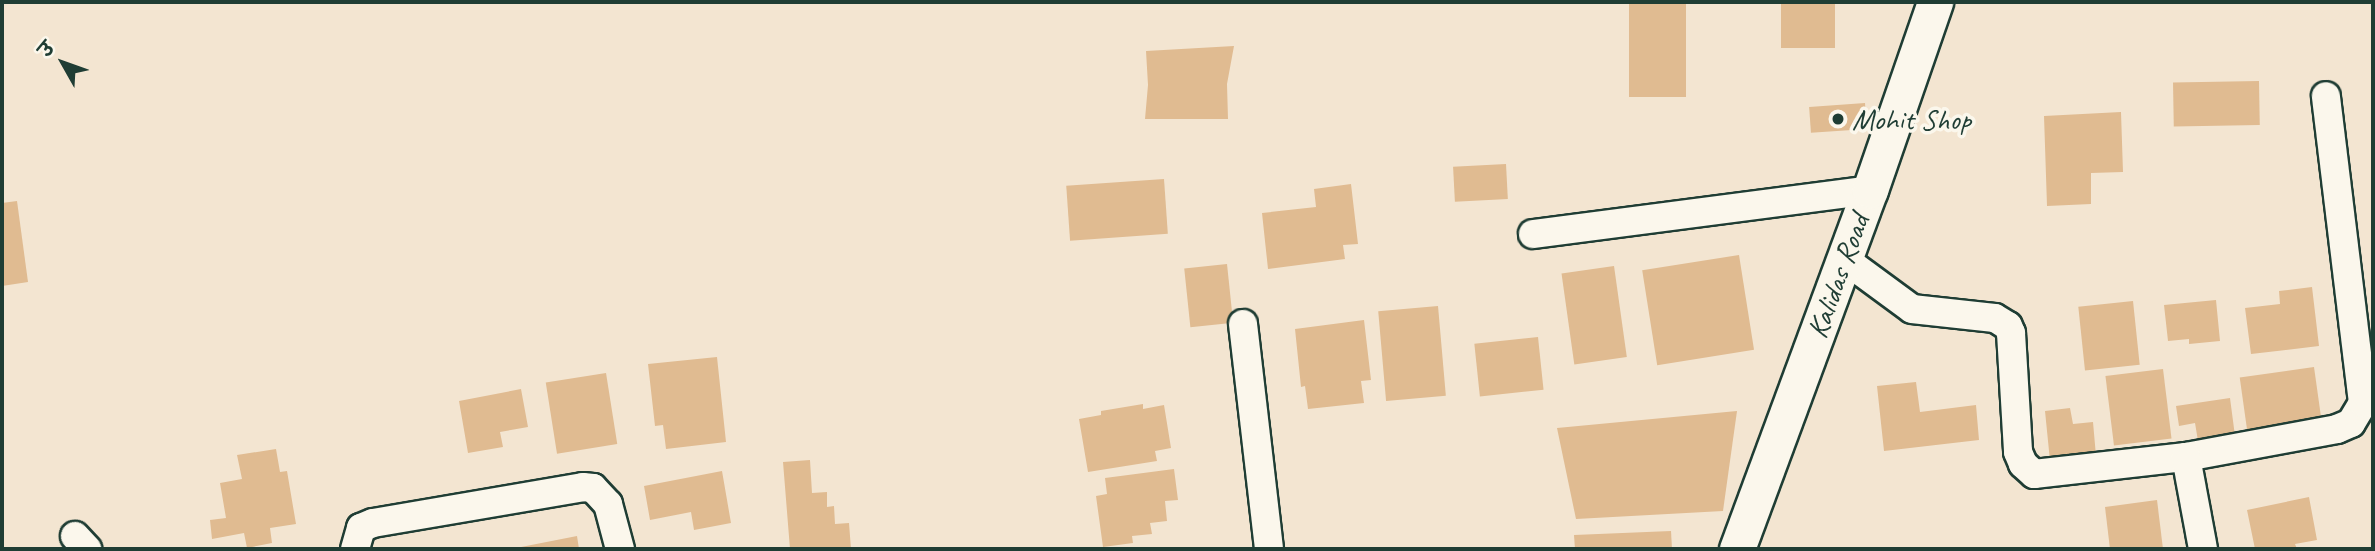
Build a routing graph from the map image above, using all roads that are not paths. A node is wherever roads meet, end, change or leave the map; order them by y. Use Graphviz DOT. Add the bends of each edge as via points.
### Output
graph roads {
  1 [pos="1935,2"];
  2 [pos="2326,96"];
  3 [pos="1870,190"];
  4 [pos="1532,234"];
  5 [pos="1844,259"];
  6 [pos="1243,324"];
  7 [pos="2186,457"];
  8 [pos="355,549"];
  9 [pos="620,549"];
  10 [pos="1269,549"];
  11 [pos="1737,549"];
  12 [pos="2203,549"];
  1 -- 3 [label="street, Kalidas Road"];
  2 -- 7 [label="street" via="2363,403 2351,423 2337,429"];
  3 -- 4 [label="street"];
  3 -- 5 [label="street, Kalidas Road"];
  5 -- 7 [label="street" via="1912,309 1995,318 2008,326 2018,452 2034,474"];
  5 -- 11 [label="street, Kalidas Road"];
  6 -- 10 [label="street"];
  7 -- 12 [label="street"];
  8 -- 9 [label="street" via="361,528 373,523 583,487 604,495"];
}
